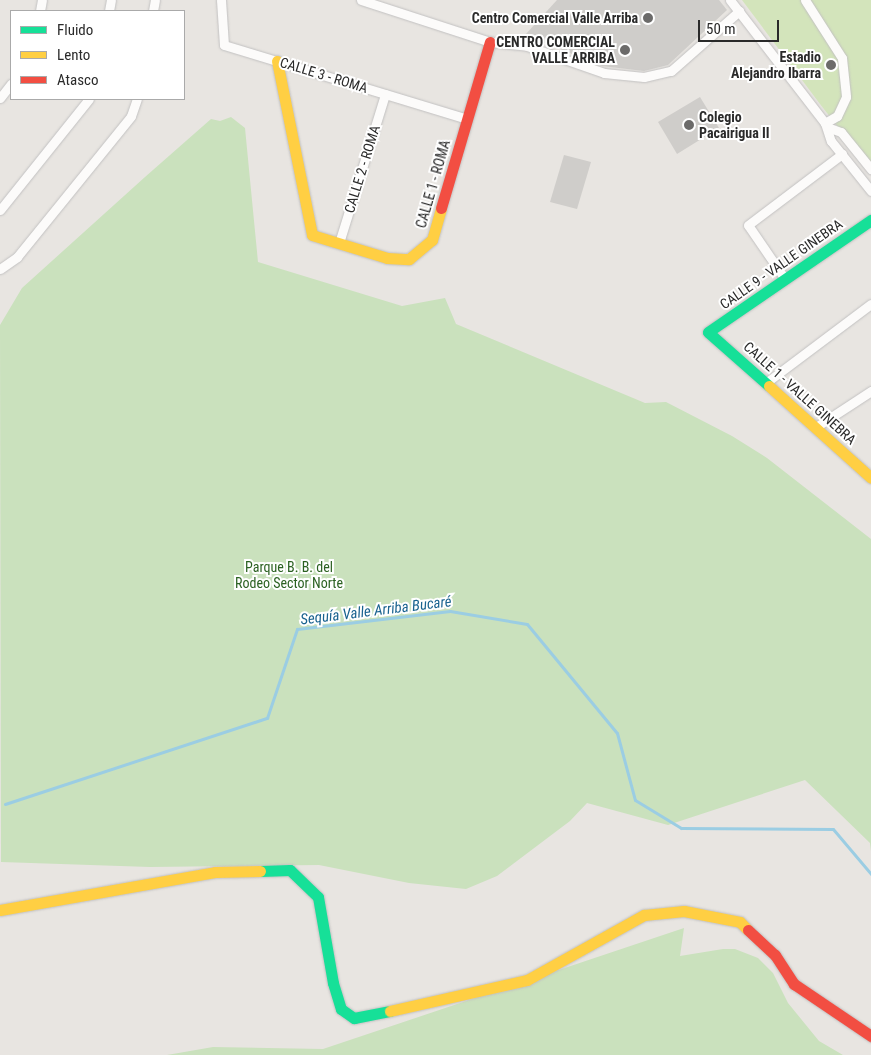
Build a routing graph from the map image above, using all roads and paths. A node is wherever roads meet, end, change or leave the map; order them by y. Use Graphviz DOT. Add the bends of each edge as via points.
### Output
graph roads {
  1 [pos="221,0"];
  2 [pos="361,0"];
  3 [pos="730,0"];
  4 [pos="805,0"];
  5 [pos="739,11"];
  6 [pos="490,42"];
  7 [pos="277,61"];
  8 [pos="10,85"];
  9 [pos="384,94"];
  10 [pos="0,98"];
  11 [pos="88,100"];
  12 [pos="137,100"];
  13 [pos="467,119"];
  14 [pos="826,125"];
  15 [pos="842,154"];
  16 [pos="871,169"];
  17 [pos="871,191"];
  18 [pos="0,210"];
  19 [pos="871,220"];
  20 [pos="339,243"];
  21 [pos="0,269"];
  22 [pos="785,279"];
  23 [pos="871,304"];
  24 [pos="708,332"];
  25 [pos="767,382"];
  26 [pos="871,391"];
  27 [pos="816,427"];
  28 [pos="871,478"];
  29 [pos="0,910"];
  30 [pos="871,1036"];
  1 -- 7 [label="street, CALLE 3 - ROMA" via="224,45"];
  2 -- 6 [label="street"];
  3 -- 5 [label="street"];
  4 -- 14 [label="street" via="842,58 846,97 837,116"];
  5 -- 6 [label="street" via="672,71 644,77 604,73 527,46"];
  5 -- 14 [label="street"];
  6 -- 13 [label="street, CALLE 1 - ROMA"];
  7 -- 9 [label="street, CALLE 3 - ROMA"];
  7 -- 20 [label="street, CALLE 1 - ROMA" via="312,235"];
  8 -- 10 [label="street"];
  9 -- 13 [label="street, CALLE 3 - ROMA"];
  9 -- 20 [label="street, CALLE 2 - ROMA"];
  11 -- 18 [label="street"];
  12 -- 21 [label="street" via="125,124 17,257"];
  13 -- 20 [label="street, CALLE 1 - ROMA" via="432,240 409,259 387,258"];
  14 -- 15 [label="street" via="831,141"];
  14 -- 16 [label="street" via="841,132"];
  15 -- 17 [label="street"];
  15 -- 22 [label="street" via="748,225"];
  19 -- 22 [label="street, CALLE 9 - VALLE GINEBRA"];
  22 -- 24 [label="street, CALLE 9 - VALLE GINEBRA"];
  23 -- 25 [label="street"];
  24 -- 25 [label="street, CALLE 1 - VALLE GINEBRA"];
  25 -- 27 [label="street, CALLE 1 - VALLE GINEBRA"];
  26 -- 27 [label="street"];
  27 -- 28 [label="street, CALLE 1 - VALLE GINEBRA"];
  29 -- 30 [label="street" via="215,872 290,870 318,896 333,984 341,1009 354,1018 528,980 644,915 684,911 740,922 775,955 794,984"];
}
